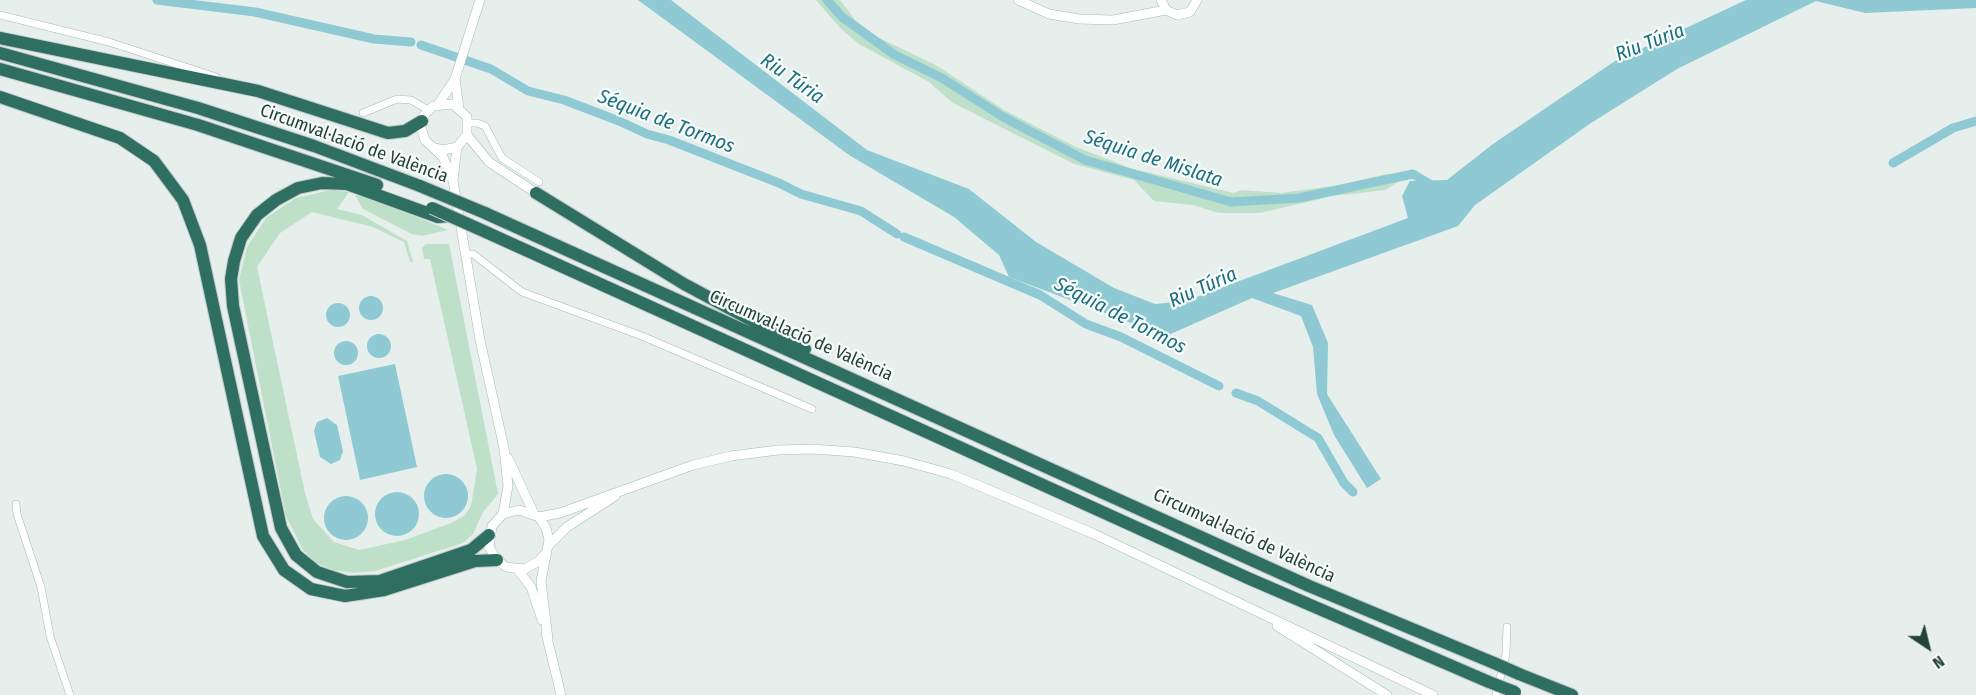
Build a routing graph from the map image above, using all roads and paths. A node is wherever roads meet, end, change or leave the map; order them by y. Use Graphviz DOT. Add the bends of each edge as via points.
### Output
graph roads {
  1 [pos="480,0"];
  2 [pos="1018,0"];
  3 [pos="1160,0"];
  4 [pos="1197,0"];
  5 [pos="1166,10"];
  6 [pos="1138,14"];
  7 [pos="0,15"];
  8 [pos="0,38"];
  9 [pos="0,53"];
  10 [pos="0,69"];
  11 [pos="455,79"];
  12 [pos="258,91"];
  13 [pos="0,97"];
  14 [pos="439,103"];
  15 [pos="459,108"];
  16 [pos="363,113"];
  17 [pos="425,115"];
  18 [pos="468,123"];
  19 [pos="467,135"];
  20 [pos="457,147"];
  21 [pos="436,148"];
  22 [pos="453,180"];
  23 [pos="538,188"];
  24 [pos="431,211"];
  25 [pos="465,254"];
  26 [pos="812,409"];
  27 [pos="950,423"];
  28 [pos="504,448"];
  29 [pos="633,486"];
  30 [pos="16,504"];
  31 [pos="503,514"];
  32 [pos="537,516"];
  33 [pos="489,535"];
  34 [pos="546,550"];
  35 [pos="497,560"];
  36 [pos="517,569"];
  37 [pos="1261,614"];
  38 [pos="1507,627"];
  39 [pos="548,639"];
  40 [pos="1519,693"];
  41 [pos="70,695"];
  42 [pos="561,695"];
  43 [pos="1387,695"];
  44 [pos="1433,695"];
  45 [pos="1496,695"];
  46 [pos="1572,695"];
  1 -- 11 [label="street"];
  2 -- 6 [label="street" via="1049,14 1079,19 1113,20"];
  3 -- 5 [label="street"];
  3 -- 6 [label="street"];
  4 -- 5 [label="street" via="1184,15"];
  5 -- 6 [label="street"];
  7 -- 12 [label="street" via="109,42"];
  8 -- 12 [label="highway"];
  9 -- 27 [label="highway, Circumval·lació de València, bridge" via="198,108 420,186"];
  10 -- 24 [label="highway, Circumval·lació de València" via="292,155"];
  11 -- 14 [label="street"];
  11 -- 15 [label="street"];
  12 -- 17 [label="highway" via="388,133 405,131"];
  13 -- 35 [label="highway" via="120,138 154,161 183,200 200,245 262,536 284,570 312,589 345,596 384,590 475,561"];
  14 -- 15 [label="street"];
  14 -- 17 [label="street"];
  15 -- 18 [label="street"];
  16 -- 17 [label="street" via="397,99 411,100"];
  17 -- 21 [label="street" via="422,134"];
  18 -- 19 [label="street"];
  18 -- 23 [label="street" via="485,126 502,159"];
  19 -- 20 [label="street"];
  19 -- 23 [label="street" via="489,162"];
  20 -- 21 [label="street"];
  20 -- 22 [label="street"];
  21 -- 22 [label="street"];
  22 -- 25 [label="street"];
  23 -- 27 [label="highway" via="684,284"];
  24 -- 33 [label="highway" via="347,184 322,183 298,188 257,215 241,238 234,261 233,306 280,528 296,555 317,572 347,582 380,581 471,550"];
  24 -- 40 [label="highway, Circumval·lació de València, bridge" via="488,233 1250,579"];
  25 -- 26 [label="street" via="473,254 522,292 649,339"];
  25 -- 28 [label="street"];
  27 -- 46 [label="highway, Circumval·lació de València, bridge" via="1309,586"];
  28 -- 31 [label="street" via="508,486"];
  28 -- 32 [label="street"];
  29 -- 32 [label="street" via="560,513"];
  29 -- 34 [label="street" via="576,521"];
  29 -- 37 [label="street" via="693,465 778,450 854,452 904,461 951,474 1094,534"];
  30 -- 41 [label="street" via="41,587 50,636"];
  31 -- 32 [label="street" via="519,510"];
  31 -- 33 [label="street"];
  32 -- 34 [label="street" via="548,533"];
  33 -- 35 [label="street" via="489,547"];
  34 -- 36 [label="street" via="533,566"];
  34 -- 39 [label="street" via="541,581"];
  35 -- 36 [label="street"];
  36 -- 39 [label="street" via="531,587"];
  37 -- 43 [label="street"];
  37 -- 44 [label="street"];
  38 -- 45 [label="street" via="1506,654"];
  39 -- 42 [label="street"];
}
